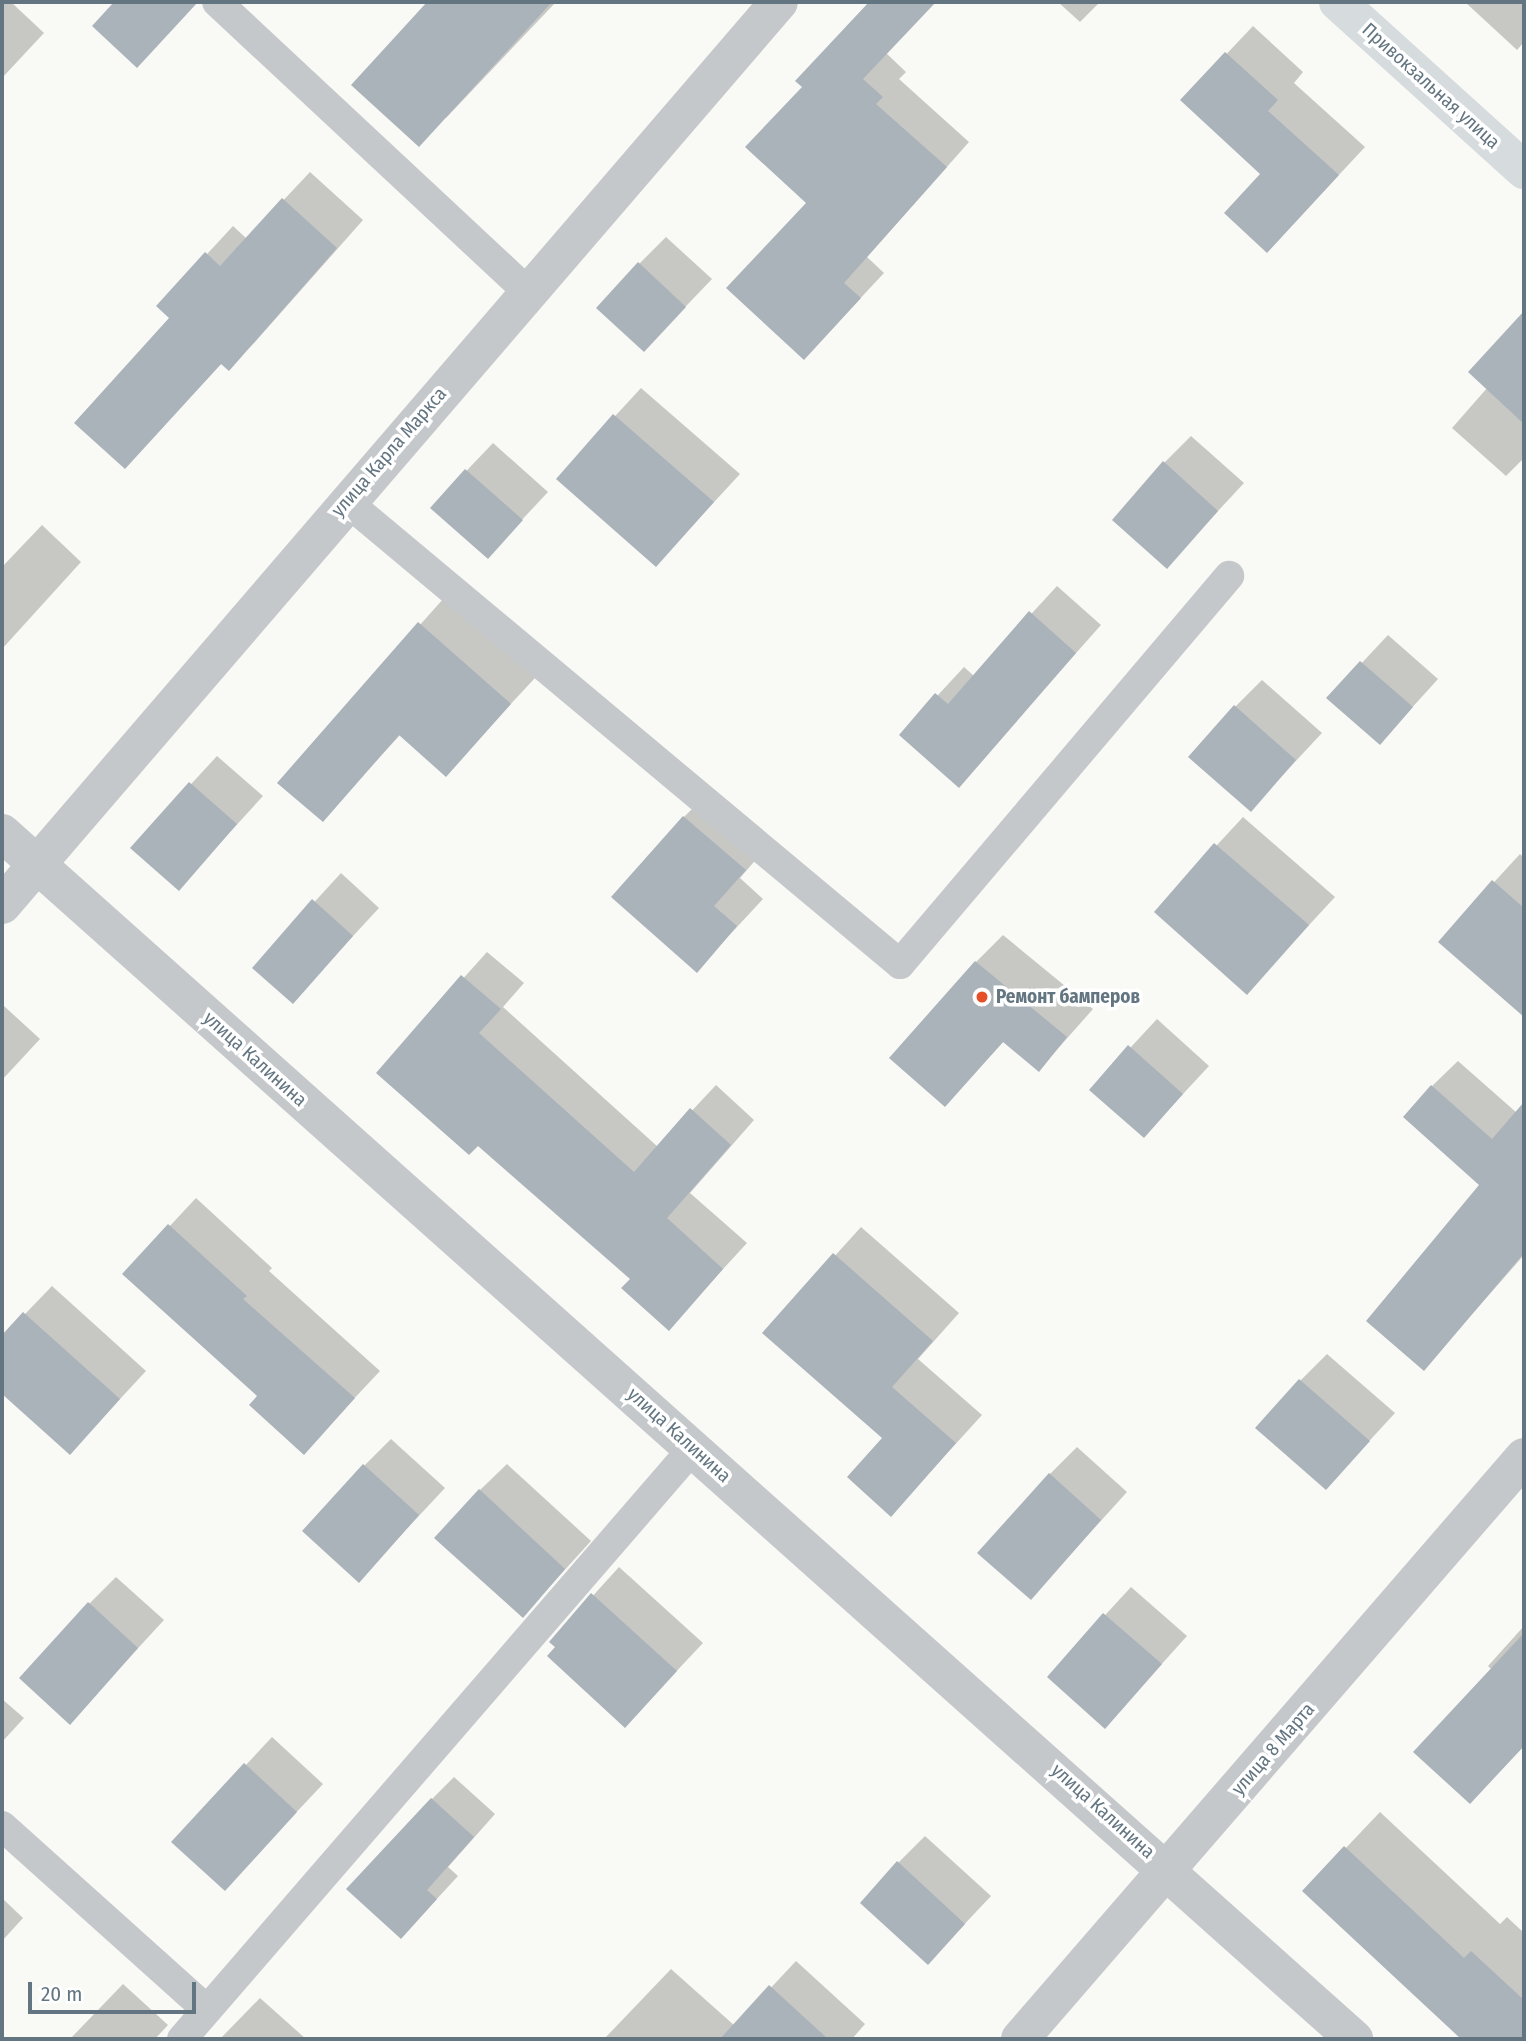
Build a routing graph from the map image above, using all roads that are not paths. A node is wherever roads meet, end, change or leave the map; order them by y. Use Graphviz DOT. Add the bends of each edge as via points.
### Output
graph roads {
  1 [pos="217,2"];
  2 [pos="779,2"];
  3 [pos="1338,2"];
  4 [pos="1524,170"];
  5 [pos="528,292"];
  6 [pos="346,501"];
  7 [pos="1229,576"];
  8 [pos="2,834"];
  9 [pos="36,865"];
  10 [pos="2,905"];
  11 [pos="694,1447"];
  12 [pos="1524,1457"];
  13 [pos="2,1826"];
  14 [pos="1169,1870"];
  15 [pos="207,2010"];
  16 [pos="182,2039"];
  17 [pos="1020,2039"];
  18 [pos="1354,2039"];
  1 -- 5 [label="lane"];
  2 -- 5 [label="street, улица Карла Маркса"];
  3 -- 4 [label="street, Привокзальная улица"];
  5 -- 6 [label="street, улица Карла Маркса"];
  6 -- 7 [label="lane" via="900,964"];
  6 -- 9 [label="street, улица Карла Маркса"];
  8 -- 9 [label="street, улица Калинина"];
  9 -- 10 [label="street, улица Карла Маркса"];
  9 -- 11 [label="street, улица Калинина"];
  11 -- 14 [label="street, улица Калинина"];
  11 -- 15 [label="lane"];
  12 -- 14 [label="street, улица 8 Марта"];
  13 -- 15 [label="lane"];
  14 -- 17 [label="street, улица 8 Марта"];
  14 -- 18 [label="street, улица Калинина"];
  15 -- 16 [label="lane"];
}
